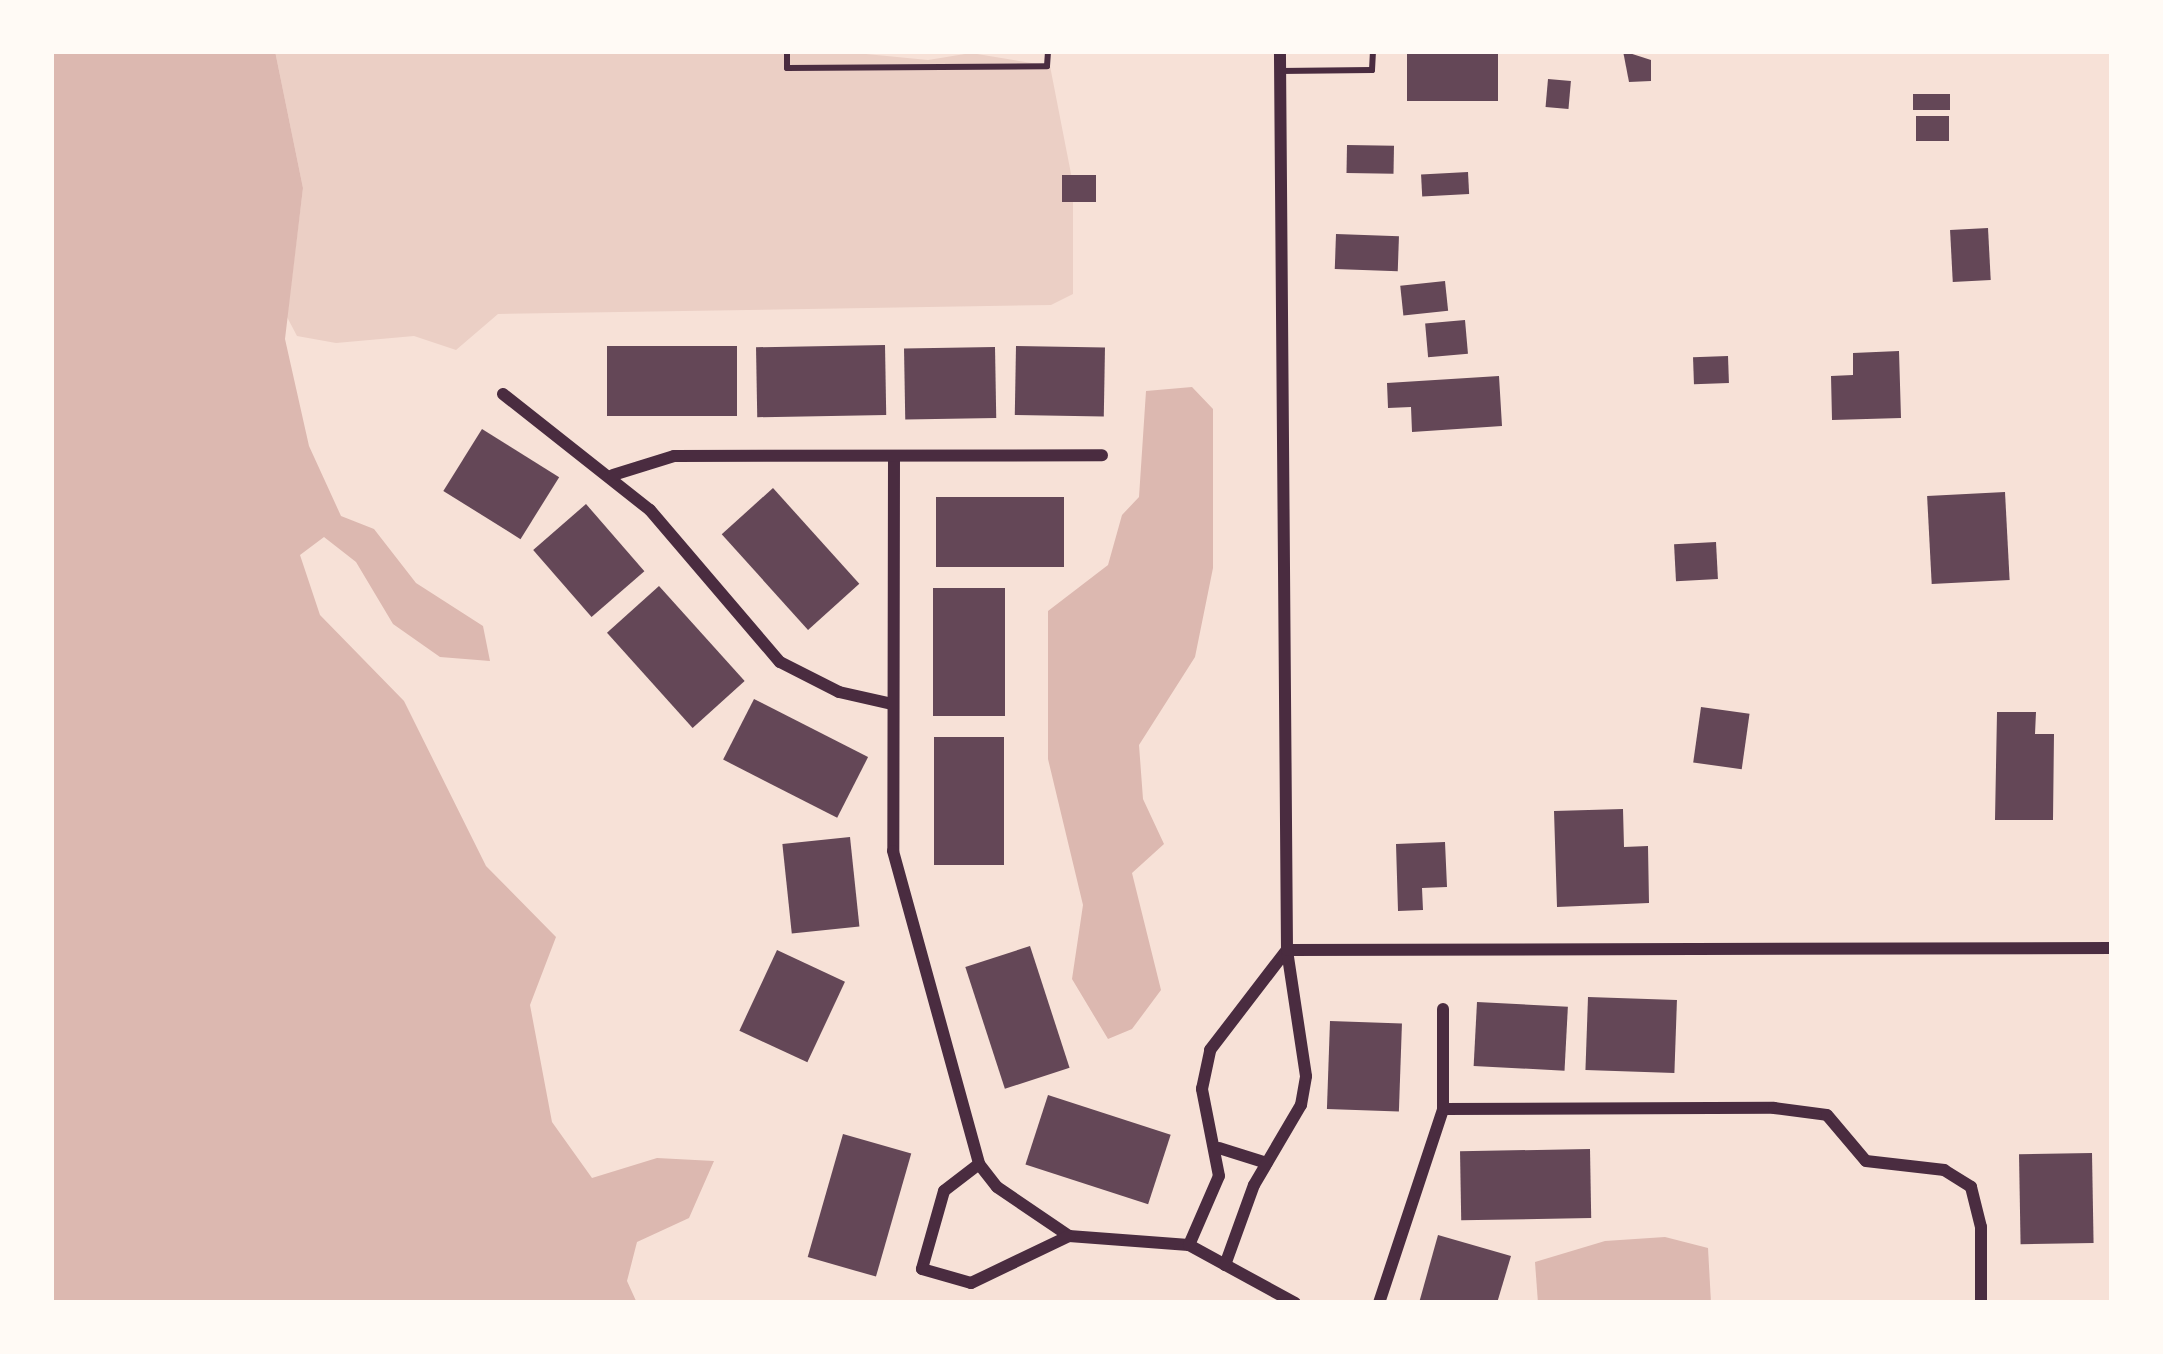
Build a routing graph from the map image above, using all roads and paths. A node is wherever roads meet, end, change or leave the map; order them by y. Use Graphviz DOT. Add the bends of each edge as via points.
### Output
graph roads {
  1 [pos="787,51"];
  2 [pos="1048,51"];
  3 [pos="1280,51"];
  4 [pos="1373,51"];
  5 [pos="1280,71"];
  6 [pos="502,394"];
  7 [pos="1102,455"];
  8 [pos="894,457"];
  9 [pos="613,475"];
  10 [pos="892,704"];
  11 [pos="2112,948"];
  12 [pos="1286,950"];
  13 [pos="1443,1009"];
  14 [pos="1443,1109"];
  15 [pos="1219,1148"];
  16 [pos="1268,1163"];
  17 [pos="979,1164"];
  18 [pos="1070,1236"];
  19 [pos="1189,1245"];
  20 [pos="1225,1265"];
  21 [pos="1295,1303"];
  22 [pos="1379,1303"];
  23 [pos="1981,1303"];
  1 -- 2 [label="lane" via="787,68 1047,66"];
  3 -- 5 [label="street"];
  4 -- 5 [label="lane" via="1372,70"];
  5 -- 12 [label="street"];
  6 -- 9 [label="street"];
  7 -- 8 [label="street"];
  8 -- 9 [label="street" via="674,456"];
  8 -- 10 [label="street"];
  9 -- 10 [label="street" via="779,662 838,692"];
  10 -- 17 [label="street" via="893,851 903,904"];
  11 -- 12 [label="street"];
  12 -- 15 [label="street" via="1210,1050 1202,1089"];
  12 -- 16 [label="street" via="1306,1076 1301,1105"];
  13 -- 14 [label="street"];
  14 -- 22 [label="street"];
  14 -- 23 [label="street" via="1774,1108 1827,1115 1866,1161 1944,1170 1971,1187 1981,1227"];
  15 -- 16 [label="street"];
  15 -- 19 [label="street" via="1214,1197"];
  16 -- 20 [label="street"];
  17 -- 18 [label="street" via="998,1187"];
  17 -- 18 [label="street" via="944,1191 922,1269 970,1283"];
  18 -- 19 [label="street"];
  19 -- 20 [label="street"];
  20 -- 21 [label="street"];
}
